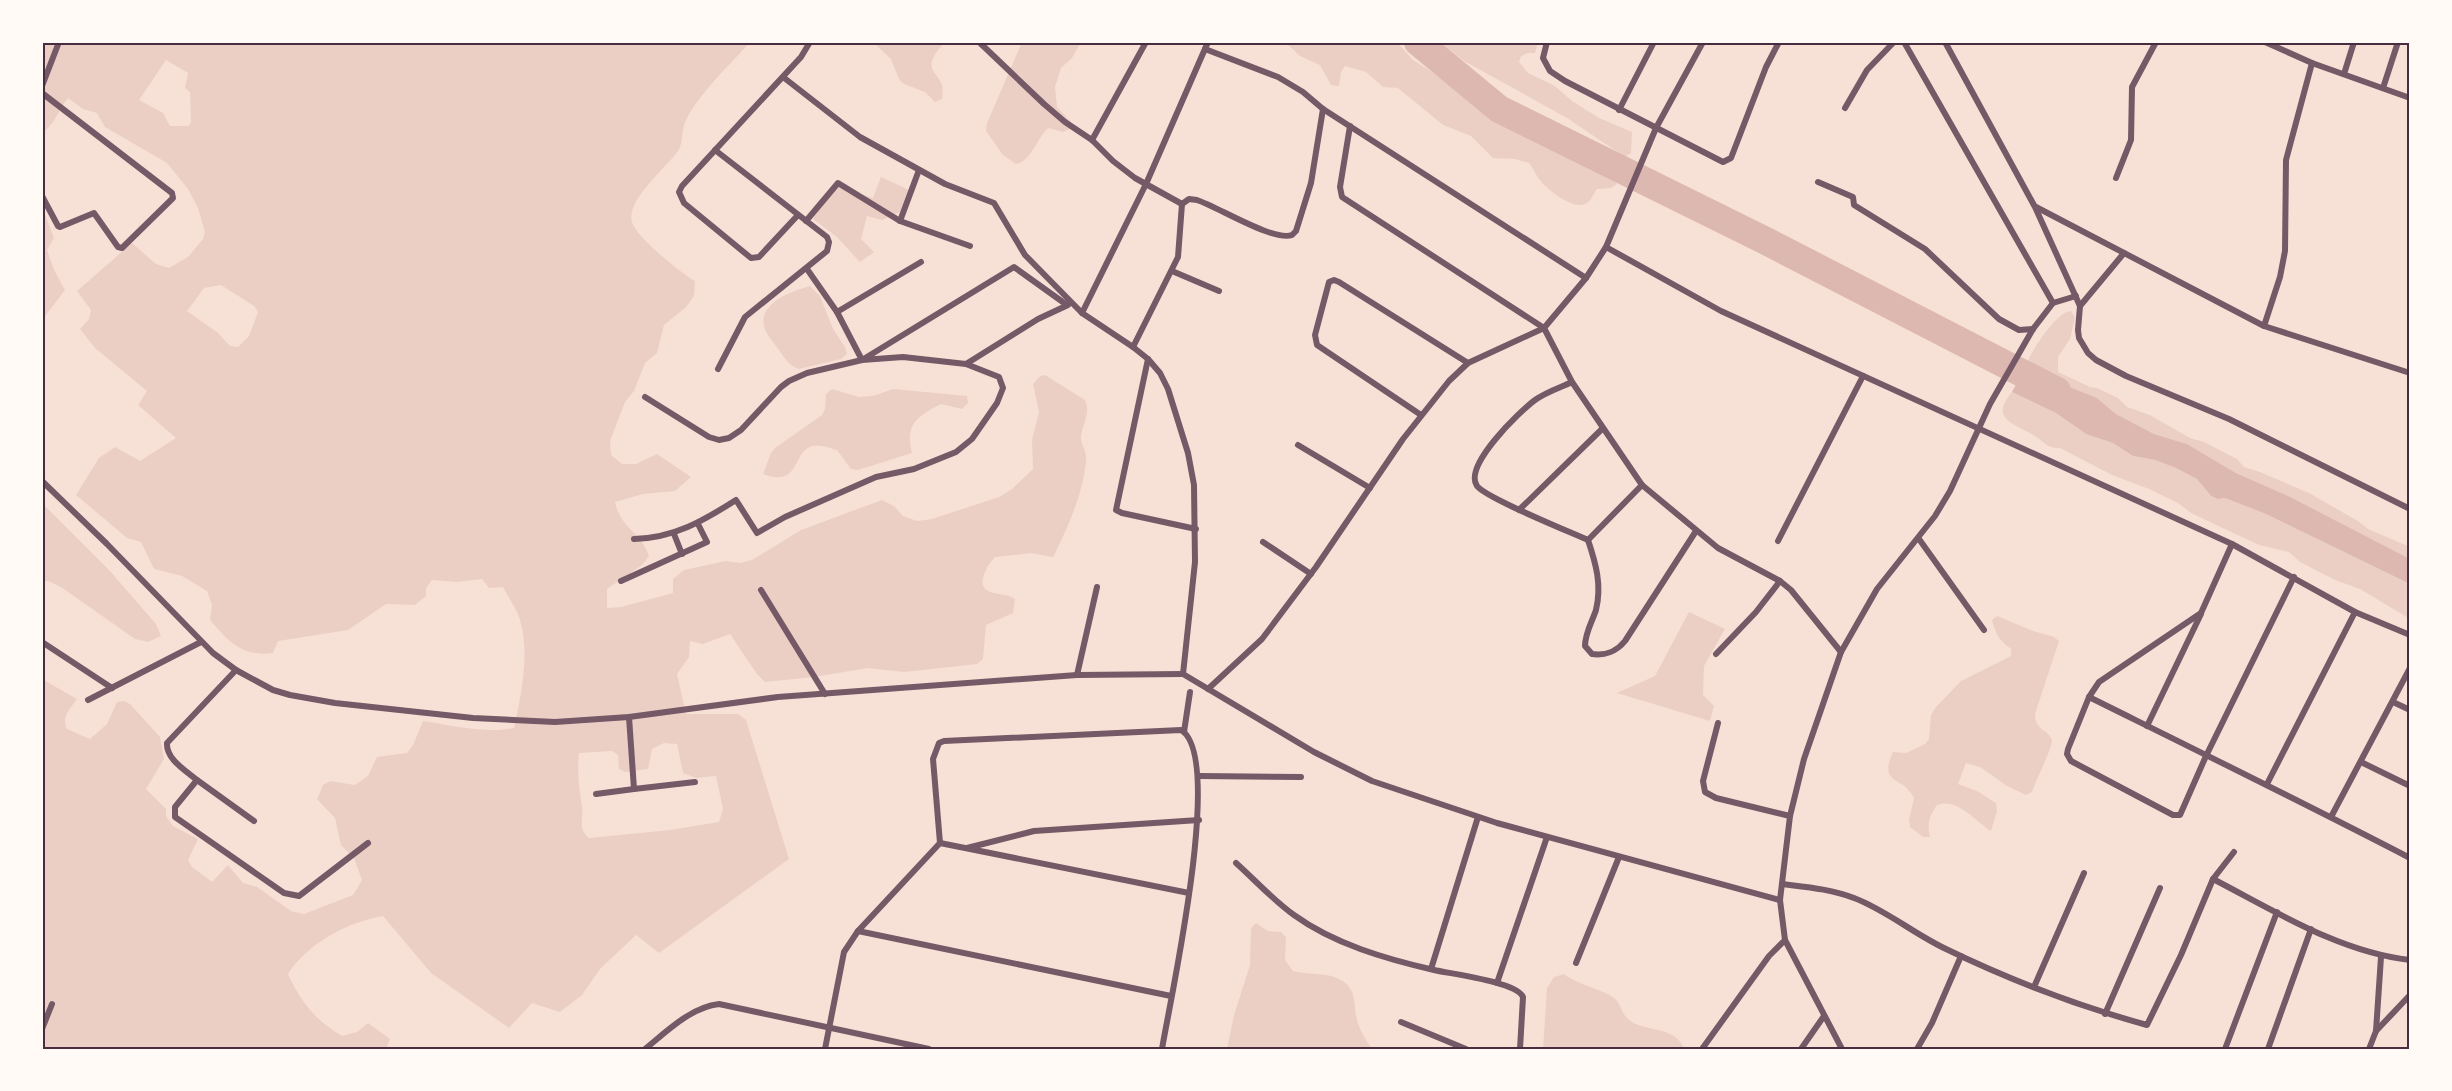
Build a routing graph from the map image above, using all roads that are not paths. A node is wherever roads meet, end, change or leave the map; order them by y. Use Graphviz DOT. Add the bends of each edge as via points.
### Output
graph roads {
  1 [pos="59,42"];
  2 [pos="810,42"];
  3 [pos="979,42"];
  4 [pos="1146,42"];
  5 [pos="1208,42"];
  6 [pos="1547,42"];
  7 [pos="1654,42"];
  8 [pos="1703,42"];
  9 [pos="1779,42"];
  10 [pos="1894,42"];
  11 [pos="1904,42"];
  12 [pos="1945,42"];
  13 [pos="2156,42"];
  14 [pos="2265,42"];
  15 [pos="2354,42"];
  16 [pos="2398,42"];
  17 [pos="1204,49"];
  18 [pos="2312,63"];
  19 [pos="2344,74"];
  20 [pos="783,77"];
  21 [pos="42,86"];
  22 [pos="2383,88"];
  23 [pos="42,93"];
  24 [pos="2410,98"];
  25 [pos="1845,108"];
  26 [pos="1323,109"];
  27 [pos="1619,110"];
  28 [pos="1350,126"];
  29 [pos="1656,128"];
  30 [pos="1092,140"];
  31 [pos="715,150"];
  32 [pos="919,170"];
  33 [pos="2116,178"];
  34 [pos="1818,182"];
  35 [pos="1146,184"];
  36 [pos="42,196"];
  37 [pos="1182,204"];
  38 [pos="2035,207"];
  39 [pos="798,215"];
  40 [pos="806,221"];
  41 [pos="900,221"];
  42 [pos="970,246"];
  43 [pos="1606,247"];
  44 [pos="2124,253"];
  45 [pos="921,262"];
  46 [pos="807,269"];
  47 [pos="1172,271"];
  48 [pos="1586,278"];
  49 [pos="1219,291"];
  50 [pos="2076,296"];
  51 [pos="2053,303"];
  52 [pos="1069,304"];
  53 [pos="2080,306"];
  54 [pos="837,312"];
  55 [pos="1082,313"];
  56 [pos="2264,326"];
  57 [pos="1544,328"];
  58 [pos="2033,329"];
  59 [pos="1133,347"];
  60 [pos="1148,359"];
  61 [pos="862,360"];
  62 [pos="1468,363"];
  63 [pos="966,364"];
  64 [pos="718,369"];
  65 [pos="2410,373"];
  66 [pos="1863,376"];
  67 [pos="1572,382"];
  68 [pos="645,397"];
  69 [pos="1421,416"];
  70 [pos="1980,428"];
  71 [pos="1602,429"];
  72 [pos="1298,445"];
  73 [pos="42,481"];
  74 [pos="1642,484"];
  75 [pos="1370,488"];
  76 [pos="2410,509"];
  77 [pos="1519,510"];
  78 [pos="698,524"];
  79 [pos="1196,529"];
  80 [pos="1696,531"];
  81 [pos="674,534"];
  82 [pos="634,539"];
  83 [pos="1919,539"];
  84 [pos="1588,540"];
  85 [pos="1778,541"];
  86 [pos="1263,542"];
  87 [pos="2232,544"];
  88 [pos="682,554"];
  89 [pos="1311,574"];
  90 [pos="2294,577"];
  91 [pos="621,581"];
  92 [pos="1780,581"];
  93 [pos="1097,587"];
  94 [pos="761,590"];
  95 [pos="2355,612"];
  96 [pos="2201,613"];
  97 [pos="1984,630"];
  98 [pos="2410,635"];
  99 [pos="42,642"];
  100 [pos="201,642"];
  101 [pos="1841,652"];
  102 [pos="1716,654"];
  103 [pos="2410,668"];
  104 [pos="236,670"];
  105 [pos="1183,674"];
  106 [pos="1077,675"];
  107 [pos="112,688"];
  108 [pos="1208,689"];
  109 [pos="1190,692"];
  110 [pos="825,694"];
  111 [pos="2089,697"];
  112 [pos="88,700"];
  113 [pos="2393,702"];
  114 [pos="2410,710"];
  115 [pos="629,717"];
  116 [pos="1718,723"];
  117 [pos="2147,726"];
  118 [pos="1184,732"];
  119 [pos="2206,756"];
  120 [pos="2361,762"];
  121 [pos="1198,776"];
  122 [pos="1301,777"];
  123 [pos="197,780"];
  124 [pos="694,782"];
  125 [pos="2267,784"];
  126 [pos="2410,786"];
  127 [pos="634,789"];
  128 [pos="596,794"];
  129 [pos="1790,816"];
  130 [pos="1478,817"];
  131 [pos="2331,817"];
  132 [pos="1199,819"];
  133 [pos="254,821"];
  134 [pos="1547,837"];
  135 [pos="368,843"];
  136 [pos="940,843"];
  137 [pos="967,848"];
  138 [pos="2234,852"];
  139 [pos="1619,856"];
  140 [pos="2410,858"];
  141 [pos="1236,863"];
  142 [pos="2084,873"];
  143 [pos="2213,879"];
  144 [pos="1782,884"];
  145 [pos="2160,888"];
  146 [pos="1189,893"];
  147 [pos="1780,900"];
  148 [pos="2277,912"];
  149 [pos="2311,929"];
  150 [pos="858,931"];
  151 [pos="1785,939"];
  152 [pos="1961,956"];
  153 [pos="2381,957"];
  154 [pos="2410,960"];
  155 [pos="1576,963"];
  156 [pos="1431,969"];
  157 [pos="1497,983"];
  158 [pos="2034,987"];
  159 [pos="2410,995"];
  160 [pos="1171,996"];
  161 [pos="52,1004"];
  162 [pos="2105,1014"];
  163 [pos="1824,1016"];
  164 [pos="1401,1022"];
  165 [pos="829,1026"];
  166 [pos="42,1029"];
  167 [pos="2376,1031"];
  168 [pos="645,1049"];
  169 [pos="825,1049"];
  170 [pos="929,1049"];
  171 [pos="1162,1049"];
  172 [pos="1466,1049"];
  173 [pos="1520,1049"];
  174 [pos="1702,1049"];
  175 [pos="1801,1049"];
  176 [pos="1842,1049"];
  177 [pos="1917,1049"];
  178 [pos="2225,1049"];
  179 [pos="2268,1049"];
  180 [pos="2369,1049"];
  1 -- 21 [label="street"];
  2 -- 20 [label="street"];
  3 -- 30 [label="street" via="1055,114"];
  4 -- 30 [label="street"];
  5 -- 17 [label="street"];
  6 -- 27 [label="street" via="1543,58 1550,71"];
  7 -- 27 [label="street"];
  8 -- 29 [label="street"];
  9 -- 29 [label="street" via="1726,162"];
  10 -- 25 [label="street" via="1867,70"];
  11 -- 51 [label="street"];
  12 -- 38 [label="street"];
  13 -- 33 [label="street" via="2132,87 2131,140"];
  14 -- 18 [label="street"];
  15 -- 19 [label="street"];
  16 -- 22 [label="street"];
  17 -- 26 [label="street" via="1278,77"];
  17 -- 35 [label="street"];
  18 -- 19 [label="street"];
  18 -- 56 [label="street" via="2286,160 2283,264"];
  19 -- 22 [label="street"];
  20 -- 31 [label="street"];
  20 -- 32 [label="street" via="860,137"];
  22 -- 24 [label="street"];
  23 -- 36 [label="street" via="172,193 173,198 122,248 94,213 57,226"];
  26 -- 28 [label="street"];
  26 -- 37 [label="street" via="1310,190 1292,236 1258,229 1197,200 1189,199"];
  27 -- 29 [label="street"];
  28 -- 48 [label="street"];
  28 -- 57 [label="street" via="1340,187 1342,197"];
  29 -- 43 [label="street"];
  30 -- 35 [label="street" via="1113,161"];
  31 -- 39 [label="street"];
  31 -- 39 [label="street" via="682,186 680,195 684,203 751,258 759,257"];
  32 -- 41 [label="street"];
  32 -- 52 [label="street" via="994,203 1024,255"];
  34 -- 58 [label="street" via="1853,197 1854,205 1925,249 1999,319 2019,330"];
  35 -- 37 [label="street"];
  35 -- 55 [label="street"];
  37 -- 47 [label="street" via="1180,248"];
  38 -- 44 [label="street"];
  38 -- 50 [label="street"];
  39 -- 40 [label="street"];
  40 -- 41 [label="street" via="838,183"];
  40 -- 46 [label="street" via="829,242 827,251"];
  41 -- 42 [label="street"];
  43 -- 48 [label="street"];
  43 -- 66 [label="street" via="1721,311"];
  44 -- 53 [label="street"];
  44 -- 56 [label="street"];
  45 -- 54 [label="street"];
  46 -- 54 [label="street"];
  46 -- 64 [label="street" via="745,317"];
  47 -- 49 [label="street"];
  47 -- 59 [label="street"];
  48 -- 57 [label="street"];
  50 -- 51 [label="street"];
  50 -- 53 [label="street"];
  51 -- 58 [label="street"];
  52 -- 55 [label="street"];
  52 -- 61 [label="street" via="1014,267"];
  52 -- 63 [label="street"];
  53 -- 76 [label="street" via="2079,338 2096,360 2229,419"];
  54 -- 61 [label="street"];
  55 -- 59 [label="street"];
  56 -- 65 [label="street"];
  57 -- 62 [label="street"];
  57 -- 67 [label="street"];
  58 -- 70 [label="street"];
  59 -- 60 [label="street"];
  60 -- 79 [label="street" via="1168,389 1188,453"];
  60 -- 79 [label="street" via="1116,510"];
  61 -- 63 [label="street" via="903,357"];
  61 -- 68 [label="street" via="789,381 741,430 724,440 709,437"];
  62 -- 69 [label="street"];
  62 -- 69 [label="street" via="1331,280 1315,335 1317,345"];
  63 -- 78 [label="street" via="999,377 1003,388 972,439 956,452 914,469 876,477 757,533 736,500"];
  66 -- 70 [label="street"];
  66 -- 85 [label="street"];
  67 -- 71 [label="street"];
  67 -- 77 [label="street" via="1536,400 1480,458 1474,473 1479,489"];
  69 -- 75 [label="street"];
  70 -- 83 [label="street" via="1950,490"];
  70 -- 87 [label="street"];
  71 -- 74 [label="street"];
  71 -- 77 [label="street"];
  72 -- 75 [label="street"];
  73 -- 100 [label="street"];
  74 -- 80 [label="street"];
  74 -- 84 [label="street"];
  75 -- 89 [label="street"];
  77 -- 84 [label="street"];
  78 -- 81 [label="street"];
  78 -- 88 [label="street" via="707,542"];
  79 -- 105 [label="street"];
  80 -- 84 [label="street" via="1620,646 1603,655 1586,649 1599,587"];
  80 -- 92 [label="street" via="1731,556"];
  81 -- 82 [label="street"];
  81 -- 88 [label="street"];
  83 -- 97 [label="street"];
  83 -- 101 [label="street" via="1877,589"];
  86 -- 89 [label="street"];
  87 -- 90 [label="street"];
  87 -- 96 [label="street"];
  88 -- 91 [label="street"];
  89 -- 108 [label="street" via="1262,639"];
  90 -- 95 [label="street"];
  90 -- 119 [label="street"];
  92 -- 101 [label="street"];
  92 -- 102 [label="street"];
  93 -- 106 [label="street"];
  94 -- 110 [label="street"];
  95 -- 98 [label="street"];
  95 -- 125 [label="street"];
  96 -- 111 [label="street" via="2105,676"];
  96 -- 117 [label="street"];
  99 -- 107 [label="street"];
  100 -- 104 [label="street"];
  100 -- 107 [label="street"];
  101 -- 129 [label="street" via="1803,759"];
  103 -- 113 [label="street"];
  104 -- 115 [label="street" via="273,690 335,703 520,722"];
  104 -- 123 [label="street" via="167,743 173,759"];
  105 -- 106 [label="street"];
  105 -- 108 [label="street"];
  106 -- 110 [label="street"];
  107 -- 112 [label="street"];
  108 -- 130 [label="street" via="1350,772"];
  109 -- 118 [label="street"];
  110 -- 115 [label="street"];
  111 -- 117 [label="street"];
  111 -- 119 [label="street" via="2068,757 2174,815 2180,815"];
  113 -- 114 [label="street"];
  113 -- 120 [label="street"];
  115 -- 127 [label="street"];
  116 -- 129 [label="street" via="1703,781 1705,792"];
  117 -- 119 [label="street"];
  118 -- 121 [label="street"];
  118 -- 136 [label="street" via="1170,729 944,741 936,748 933,759"];
  119 -- 125 [label="street"];
  120 -- 126 [label="street"];
  120 -- 131 [label="street"];
  121 -- 122 [label="street"];
  121 -- 132 [label="street"];
  123 -- 133 [label="street"];
  123 -- 135 [label="street" via="175,807 174,817 284,893 299,896"];
  124 -- 127 [label="street"];
  125 -- 131 [label="street"];
  127 -- 128 [label="street"];
  129 -- 144 [label="street"];
  130 -- 134 [label="street"];
  130 -- 156 [label="street"];
  131 -- 140 [label="street"];
  132 -- 137 [label="street" via="1034,831"];
  132 -- 146 [label="street"];
  134 -- 139 [label="street"];
  134 -- 157 [label="street"];
  136 -- 137 [label="street"];
  136 -- 150 [label="street"];
  137 -- 146 [label="street"];
  138 -- 143 [label="street"];
  139 -- 147 [label="street"];
  139 -- 155 [label="street"];
  141 -- 156 [label="street" via="1309,925 1387,958"];
  142 -- 158 [label="street"];
  143 -- 148 [label="street"];
  143 -- 162 [label="street" via="2147,1025"];
  144 -- 147 [label="street"];
  144 -- 152 [label="street" via="1855,898"];
  145 -- 162 [label="street"];
  146 -- 160 [label="street"];
  147 -- 151 [label="street"];
  148 -- 149 [label="street"];
  148 -- 178 [label="street"];
  149 -- 153 [label="street"];
  149 -- 179 [label="street"];
  150 -- 160 [label="street"];
  150 -- 165 [label="street" via="844,952"];
  151 -- 163 [label="street"];
  151 -- 174 [label="street"];
  152 -- 158 [label="street"];
  152 -- 177 [label="street"];
  153 -- 154 [label="street"];
  153 -- 167 [label="street"];
  156 -- 157 [label="street"];
  157 -- 173 [label="street" via="1523,995"];
  158 -- 162 [label="street"];
  159 -- 167 [label="street"];
  160 -- 171 [label="street"];
  161 -- 166 [label="street"];
  163 -- 175 [label="street"];
  163 -- 176 [label="street"];
  164 -- 172 [label="street"];
  165 -- 168 [label="street" via="719,1004 703,1008"];
  165 -- 169 [label="street"];
  165 -- 170 [label="street"];
  167 -- 180 [label="street"];
}
